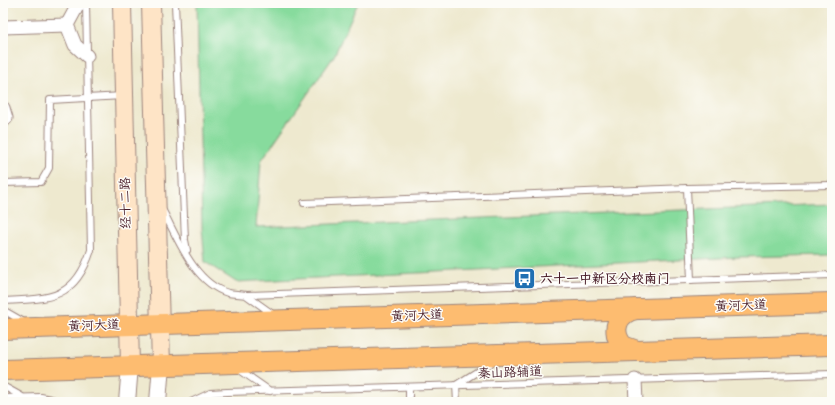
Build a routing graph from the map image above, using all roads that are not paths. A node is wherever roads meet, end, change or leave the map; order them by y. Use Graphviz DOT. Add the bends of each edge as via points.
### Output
graph roads {
  1 [pos="79,3"];
  2 [pos="86,3"];
  3 [pos="122,3"];
  4 [pos="151,3"];
  5 [pos="176,3"];
  6 [pos="68,25"];
  7 [pos="3,27"];
  8 [pos="87,56"];
  9 [pos="124,96"];
  10 [pos="88,99"];
  11 [pos="3,108"];
  12 [pos="3,121"];
  13 [pos="3,183"];
  14 [pos="832,185"];
  15 [pos="687,188"];
  16 [pos="157,201"];
  17 [pos="304,203"];
  18 [pos="189,257"];
  19 [pos="832,275"];
  20 [pos="691,280"];
  21 [pos="246,295"];
  22 [pos="3,301"];
  23 [pos="832,303"];
  24 [pos="636,309"];
  25 [pos="3,310"];
  26 [pos="282,320"];
  27 [pos="160,324"];
  28 [pos="128,325"];
  29 [pos="34,328"];
  30 [pos="3,329"];
  31 [pos="832,345"];
  32 [pos="637,351"];
  33 [pos="503,355"];
  34 [pos="229,363"];
  35 [pos="161,365"];
  36 [pos="130,366"];
  37 [pos="3,370"];
  38 [pos="832,374"];
  39 [pos="635,380"];
  40 [pos="456,385"];
  41 [pos="3,386"];
  42 [pos="409,387"];
  43 [pos="270,391"];
  44 [pos="22,397"];
  45 [pos="3,398"];
  46 [pos="64,402"];
  47 [pos="127,402"];
  48 [pos="158,402"];
  49 [pos="191,402"];
  50 [pos="409,402"];
  51 [pos="457,402"];
  52 [pos="636,402"];
  1 -- 6 [label="street"];
  2 -- 8 [label="lane"];
  3 -- 9 [label="main road, 经十二路"];
  4 -- 16 [label="main road"];
  5 -- 18 [label="lane" via="185,240"];
  6 -- 7 [label="street"];
  6 -- 8 [label="street" via="75,45"];
  8 -- 10 [label="lane"];
  9 -- 10 [label="lane"];
  9 -- 28 [label="main road, 经十二路"];
  10 -- 13 [label="lane" via="50,100 49,168 41,182"];
  10 -- 22 [label="lane" via="91,250 85,269 73,285 56,295 37,300"];
  11 -- 12 [label="street" via="6,118"];
  14 -- 15 [label="lane"];
  15 -- 17 [label="lane"];
  15 -- 20 [label="lane"];
  16 -- 18 [label="lane"];
  16 -- 27 [label="main road"];
  18 -- 21 [label="lane" via="198,273 211,285 228,293"];
  19 -- 20 [label="lane"];
  20 -- 21 [label="lane"];
  21 -- 26 [label="lane"];
  23 -- 24 [label="main road, 黄河大道"];
  24 -- 26 [label="main road, 黄河大道"];
  24 -- 32 [label="main road" via="623,314 616,326 616,334 623,346"];
  25 -- 29 [label="lane"];
  26 -- 27 [label="main road, 黄河大道"];
  27 -- 28 [label="main road, 黄河大道"];
  27 -- 35 [label="main road"];
  28 -- 29 [label="main road, 黄河大道"];
  28 -- 36 [label="main road, 经十二路"];
  29 -- 30 [label="main road, 黄河大道"];
  31 -- 32 [label="main road"];
  32 -- 33 [label="main road"];
  33 -- 34 [label="main road"];
  33 -- 40 [label="lane"];
  34 -- 35 [label="main road"];
  34 -- 43 [label="lane"];
  35 -- 36 [label="main road"];
  35 -- 48 [label="street"];
  36 -- 37 [label="main road"];
  36 -- 47 [label="street, 经十二路"];
  38 -- 39 [label="lane, 秦山路辅道"];
  39 -- 40 [label="lane, 秦山路辅道"];
  39 -- 52 [label="street"];
  40 -- 42 [label="lane, 秦山路辅道"];
  40 -- 51 [label="lane"];
  41 -- 44 [label="lane"];
  42 -- 43 [label="lane, 秦山路辅道"];
  42 -- 50 [label="lane"];
  43 -- 49 [label="lane, 秦山路辅道" via="210,393"];
  44 -- 45 [label="lane"];
  44 -- 46 [label="lane" via="41,397"];
}
